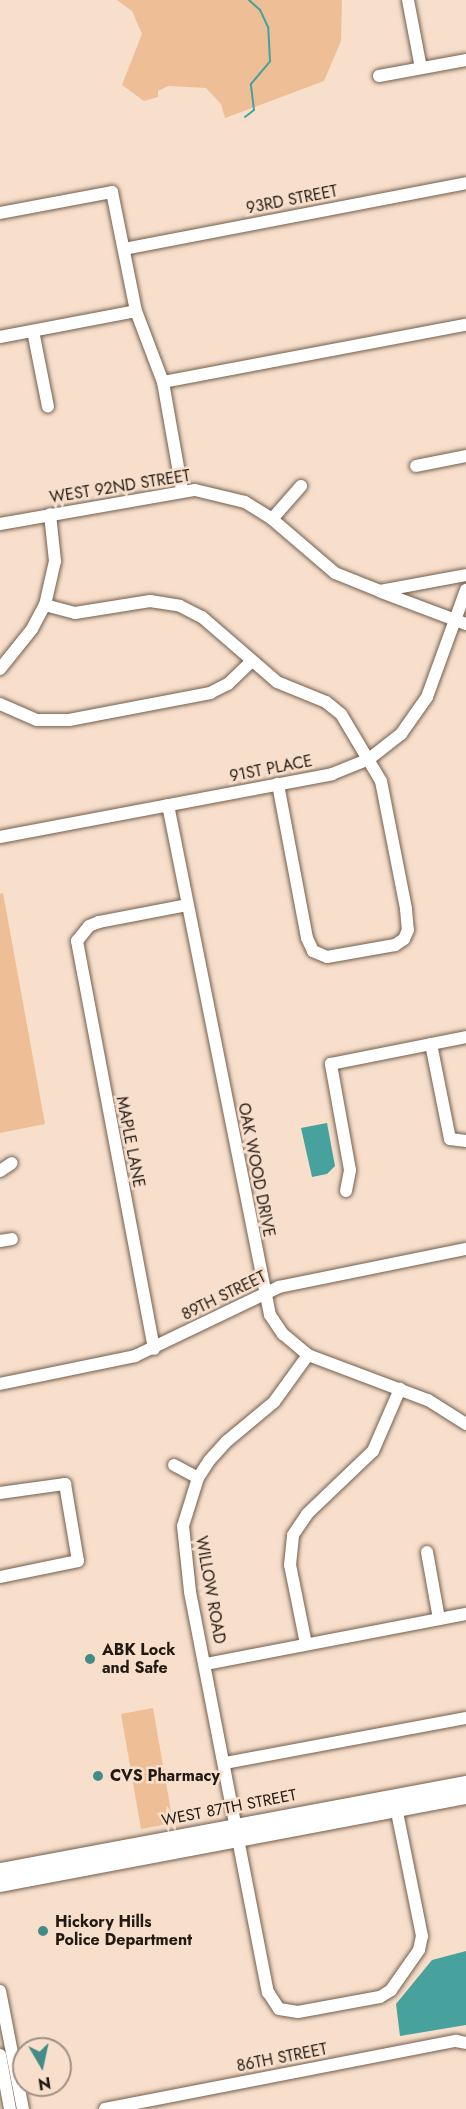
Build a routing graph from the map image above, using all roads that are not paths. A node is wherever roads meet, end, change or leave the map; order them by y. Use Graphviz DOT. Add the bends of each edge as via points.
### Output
graph roads {
  1 [pos="408,0"];
  2 [pos="466,60"];
  3 [pos="421,68"];
  4 [pos="379,76"];
  5 [pos="466,183"];
  6 [pos="0,213"];
  7 [pos="123,249"];
  8 [pos="136,311"];
  9 [pos="466,325"];
  10 [pos="33,331"];
  11 [pos="0,337"];
  12 [pos="163,382"];
  13 [pos="48,407"];
  14 [pos="466,456"];
  15 [pos="416,466"];
  16 [pos="301,486"];
  17 [pos="182,490"];
  18 [pos="50,514"];
  19 [pos="272,519"];
  20 [pos="0,524"];
  21 [pos="466,575"];
  22 [pos="466,590"];
  23 [pos="380,591"];
  24 [pos="45,604"];
  25 [pos="461,622"];
  26 [pos="251,662"];
  27 [pos="0,669"];
  28 [pos="0,704"];
  29 [pos="369,759"];
  30 [pos="278,784"];
  31 [pos="168,805"];
  32 [pos="0,837"];
  33 [pos="187,905"];
  34 [pos="466,1037"];
  35 [pos="431,1044"];
  36 [pos="466,1141"];
  37 [pos="12,1162"];
  38 [pos="0,1171"];
  39 [pos="346,1191"];
  40 [pos="466,1249"];
  41 [pos="263,1292"];
  42 [pos="154,1349"];
  43 [pos="308,1355"];
  44 [pos="0,1384"];
  45 [pos="400,1389"];
  46 [pos="464,1418"];
  47 [pos="174,1465"];
  48 [pos="198,1478"];
  49 [pos="0,1493"];
  50 [pos="427,1552"];
  51 [pos="0,1577"];
  52 [pos="466,1614"];
  53 [pos="439,1619"];
  54 [pos="306,1644"];
  55 [pos="206,1664"];
  56 [pos="466,1718"];
  57 [pos="225,1763"];
  58 [pos="466,1783"];
  59 [pos="466,1796"];
  60 [pos="395,1802"];
  61 [pos="238,1831"];
  62 [pos="0,1870"];
  63 [pos="0,1884"];
  64 [pos="0,1991"];
  65 [pos="466,2043"];
  66 [pos="0,2055"];
  67 [pos="10,2109"];
  68 [pos="23,2109"];
  69 [pos="105,2109"];
  1 -- 3 [label="street"];
  2 -- 3 [label="street"];
  3 -- 4 [label="street"];
  5 -- 7 [label="street, 93RD STREET"];
  6 -- 7 [label="street" via="112,192"];
  7 -- 8 [label="street"];
  8 -- 10 [label="street"];
  8 -- 12 [label="street"];
  9 -- 12 [label="street"];
  10 -- 11 [label="street"];
  10 -- 13 [label="street"];
  12 -- 17 [label="street"];
  14 -- 15 [label="street"];
  16 -- 19 [label="street"];
  17 -- 18 [label="street, WEST 92ND STREET"];
  17 -- 19 [label="street, WEST 92ND STREET" via="225,494"];
  18 -- 20 [label="street, WEST 92ND STREET"];
  18 -- 24 [label="street" via="55,561"];
  19 -- 23 [label="street, WEST 92ND STREET" via="336,573"];
  21 -- 23 [label="street"];
  22 -- 25 [label="street"];
  23 -- 25 [label="street, WEST 92ND STREET"];
  24 -- 26 [label="street" via="75,613 166,601 202,617"];
  24 -- 27 [label="street" via="32,629"];
  25 -- 29 [label="street, 91ST PLACE" via="428,697 401,734"];
  26 -- 28 [label="street" via="228,684 210,693 69,720 27,718"];
  26 -- 29 [label="street" via="277,682 335,709"];
  29 -- 30 [label="street, 91ST PLACE" via="332,774"];
  29 -- 30 [label="street" via="384,793 406,909 408,930 395,945 327,957 313,951 307,938"];
  30 -- 31 [label="street, 91ST PLACE"];
  31 -- 32 [label="street, 91ST PLACE"];
  31 -- 33 [label="street, OAK WOOD DRIVE"];
  33 -- 41 [label="street, OAK WOOD DRIVE"];
  33 -- 42 [label="street, MAPLE LANE" via="99,922 73,939"];
  34 -- 35 [label="street"];
  35 -- 36 [label="street" via="450,1139"];
  35 -- 39 [label="street" via="331,1064 350,1170"];
  37 -- 38 [label="street"];
  40 -- 41 [label="street, 89TH STREET" via="317,1277"];
  41 -- 42 [label="street, 89TH STREET"];
  41 -- 43 [label="street, OAK WOOD DRIVE" via="279,1329"];
  42 -- 44 [label="street, 89TH STREET" via="116,1361"];
  43 -- 45 [label="street, OAK WOOD DRIVE"];
  43 -- 48 [label="street, WILLOW ROAD" via="274,1402 226,1442"];
  45 -- 46 [label="street, OAK WOOD DRIVE"];
  45 -- 54 [label="street" via="373,1450 307,1514 293,1535 290,1565"];
  47 -- 48 [label="street"];
  48 -- 55 [label="street, WILLOW ROAD" via="188,1504 183,1539"];
  49 -- 51 [label="street" via="65,1484 78,1561"];
  50 -- 53 [label="street"];
  52 -- 53 [label="street"];
  53 -- 54 [label="street"];
  54 -- 55 [label="street"];
  55 -- 57 [label="street, WILLOW ROAD"];
  56 -- 57 [label="street"];
  57 -- 61 [label="street, WILLOW ROAD"];
  58 -- 60 [label="main road, WEST 87TH STREET"];
  59 -- 60 [label="main road, WEST 87TH STREET"];
  60 -- 61 [label="main road, WEST 87TH STREET"];
  60 -- 61 [label="street, WILLOW ROAD" via="422,1940 419,1950 386,1994 298,2012 284,2012 274,2005 268,1992"];
  61 -- 62 [label="main road, WEST 87TH STREET"];
  61 -- 63 [label="main road, WEST 87TH STREET"];
  64 -- 68 [label="street"];
  65 -- 69 [label="street, 86TH STREET" via="456,2041"];
  66 -- 67 [label="street"];
}
